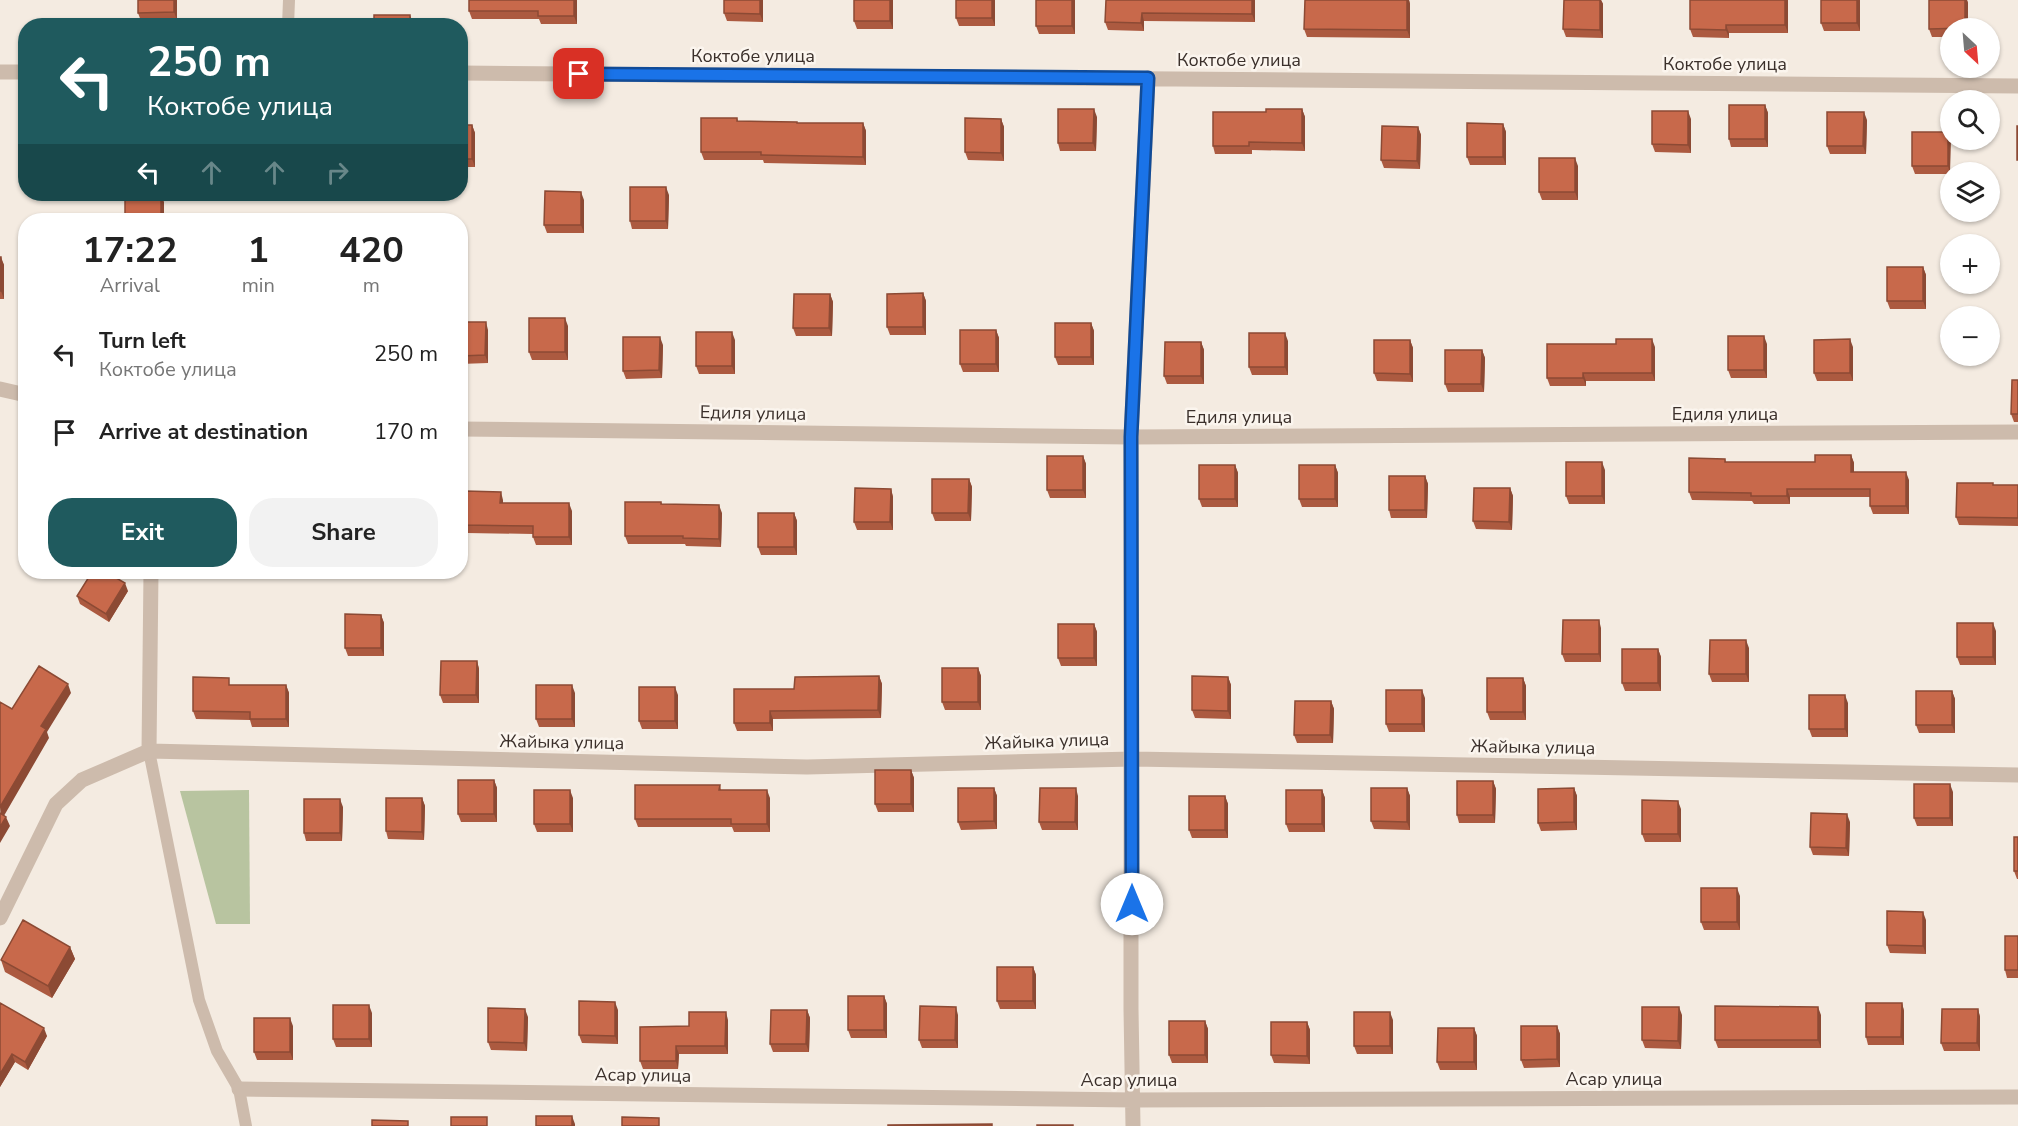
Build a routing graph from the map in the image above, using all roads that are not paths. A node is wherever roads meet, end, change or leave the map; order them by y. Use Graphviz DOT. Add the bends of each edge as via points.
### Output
graph roads {
  1 [pos="289,0"];
  2 [pos="288,18"];
  3 [pos="0,72"];
  4 [pos="18,72"];
  5 [pos="468,73"];
  6 [pos="1148,78"];
  7 [pos="2018,86"];
  8 [pos="0,389"];
  9 [pos="18,393"];
  10 [pos="468,429"];
  11 [pos="2018,432"];
  12 [pos="1131,437"];
  13 [pos="151,579"];
  14 [pos="148,751"];
  15 [pos="1132,759"];
  16 [pos="2018,775"];
  17 [pos="0,918"];
  18 [pos="239,1089"];
  19 [pos="2018,1097"];
  20 [pos="1133,1100"];
  21 [pos="246,1126"];
  22 [pos="1133,1126"];
  1 -- 2 [label="lane"];
  3 -- 4 [label="street"];
  5 -- 6 [label="street, Коктобе улица"];
  6 -- 7 [label="street, Коктобе улица"];
  6 -- 12 [label="street"];
  8 -- 9 [label="street"];
  10 -- 12 [label="street, Едиля улица"];
  11 -- 12 [label="street, Едиля улица"];
  12 -- 15 [label="street"];
  13 -- 14 [label="street"];
  14 -- 15 [label="street, Жайыка улица" via="807,767"];
  14 -- 17 [label="street" via="82,780 56,804"];
  14 -- 18 [label="lane" via="199,1000 217,1051"];
  15 -- 16 [label="street, Жайыка улица"];
  15 -- 20 [label="street"];
  18 -- 20 [label="street, Асар улица"];
  18 -- 21 [label="lane"];
  19 -- 20 [label="street, Асар улица"];
  20 -- 22 [label="street"];
}
